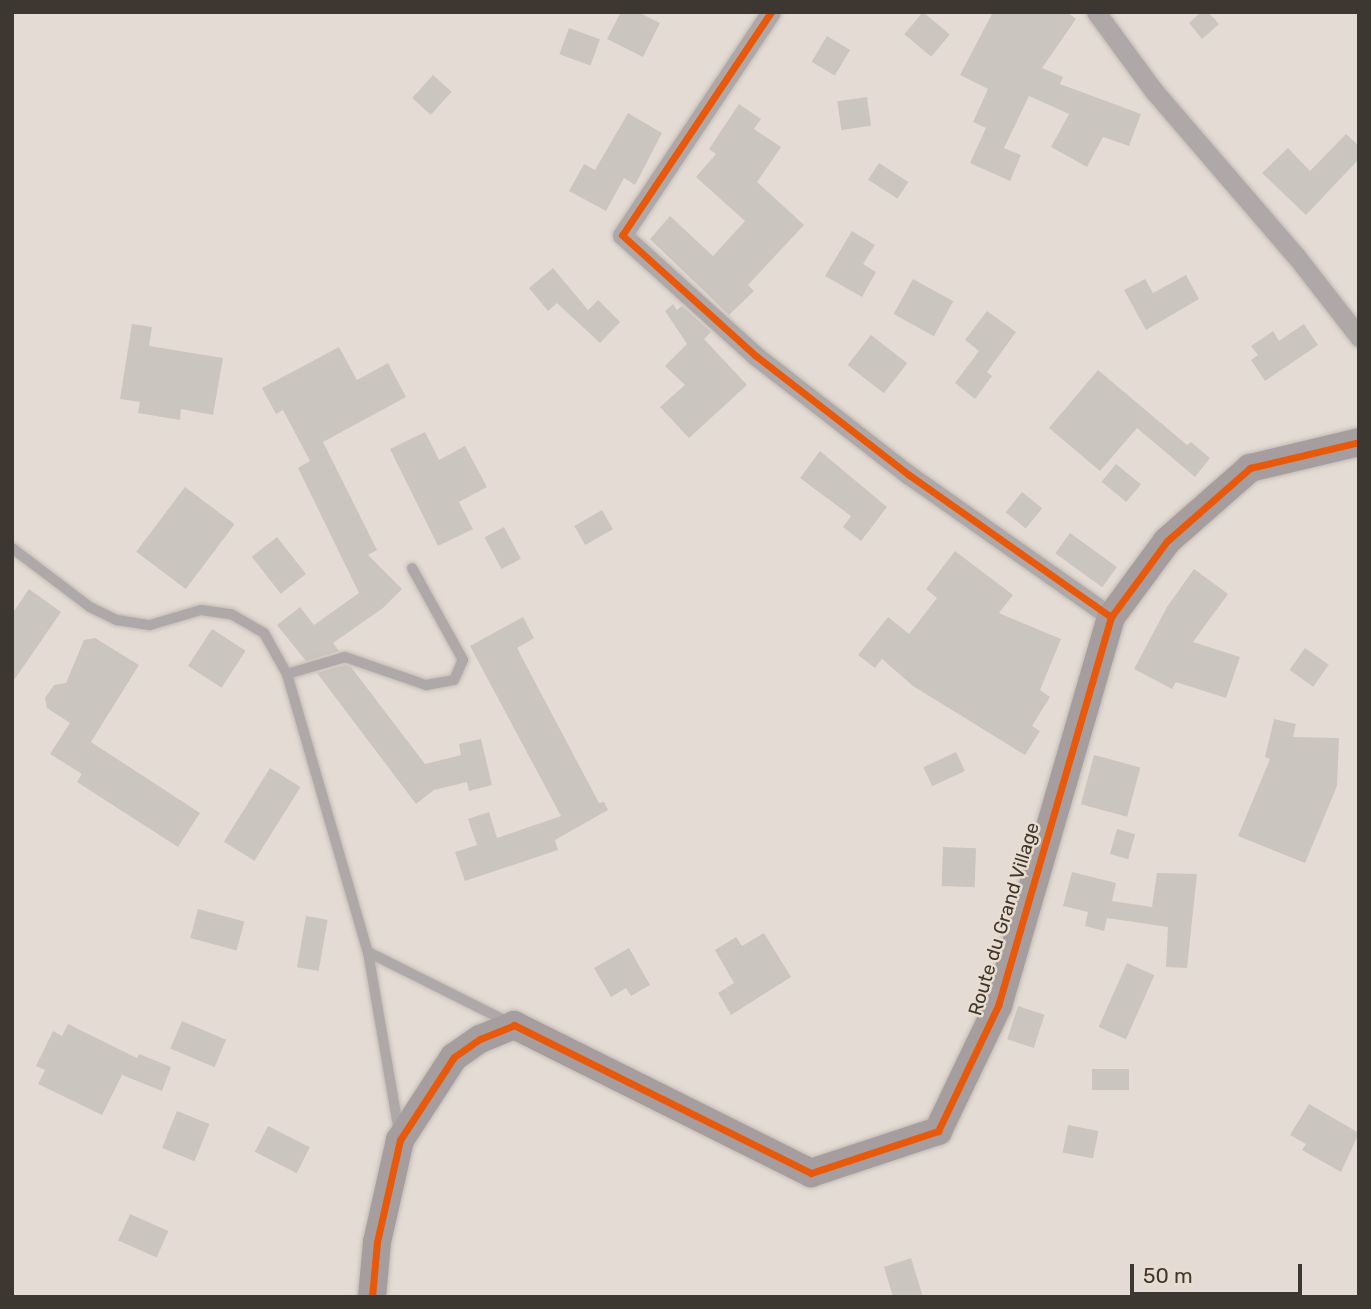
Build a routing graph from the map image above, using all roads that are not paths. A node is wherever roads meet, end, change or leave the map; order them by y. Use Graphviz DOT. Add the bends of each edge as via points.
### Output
graph roads {
  1 [pos="771,12"];
  2 [pos="1096,12"];
  3 [pos="1359,337"];
  4 [pos="1359,442"];
  5 [pos="12,548"];
  6 [pos="412,568"];
  7 [pos="1111,617"];
  8 [pos="287,674"];
  9 [pos="368,952"];
  10 [pos="514,1025"];
  11 [pos="400,1140"];
  12 [pos="372,1297"];
  1 -- 7 [label="street" via="622,235 767,365 909,475"];
  2 -- 3 [label="street" via="1153,90"];
  4 -- 7 [label="street, Route du Grand Village" via="1250,468 1167,541"];
  5 -- 8 [label="lane" via="90,607 117,620 150,625 201,610 231,614 264,633"];
  6 -- 8 [label="lane" via="463,660 454,680 426,685 345,657"];
  7 -- 10 [label="street, Route du Grand Village" via="998,1006 938,1131 811,1173"];
  8 -- 9 [label="lane"];
  9 -- 10 [label="lane"];
  9 -- 11 [label="lane"];
  10 -- 11 [label="street" via="480,1039 454,1057"];
  11 -- 12 [label="street" via="377,1242"];
}
